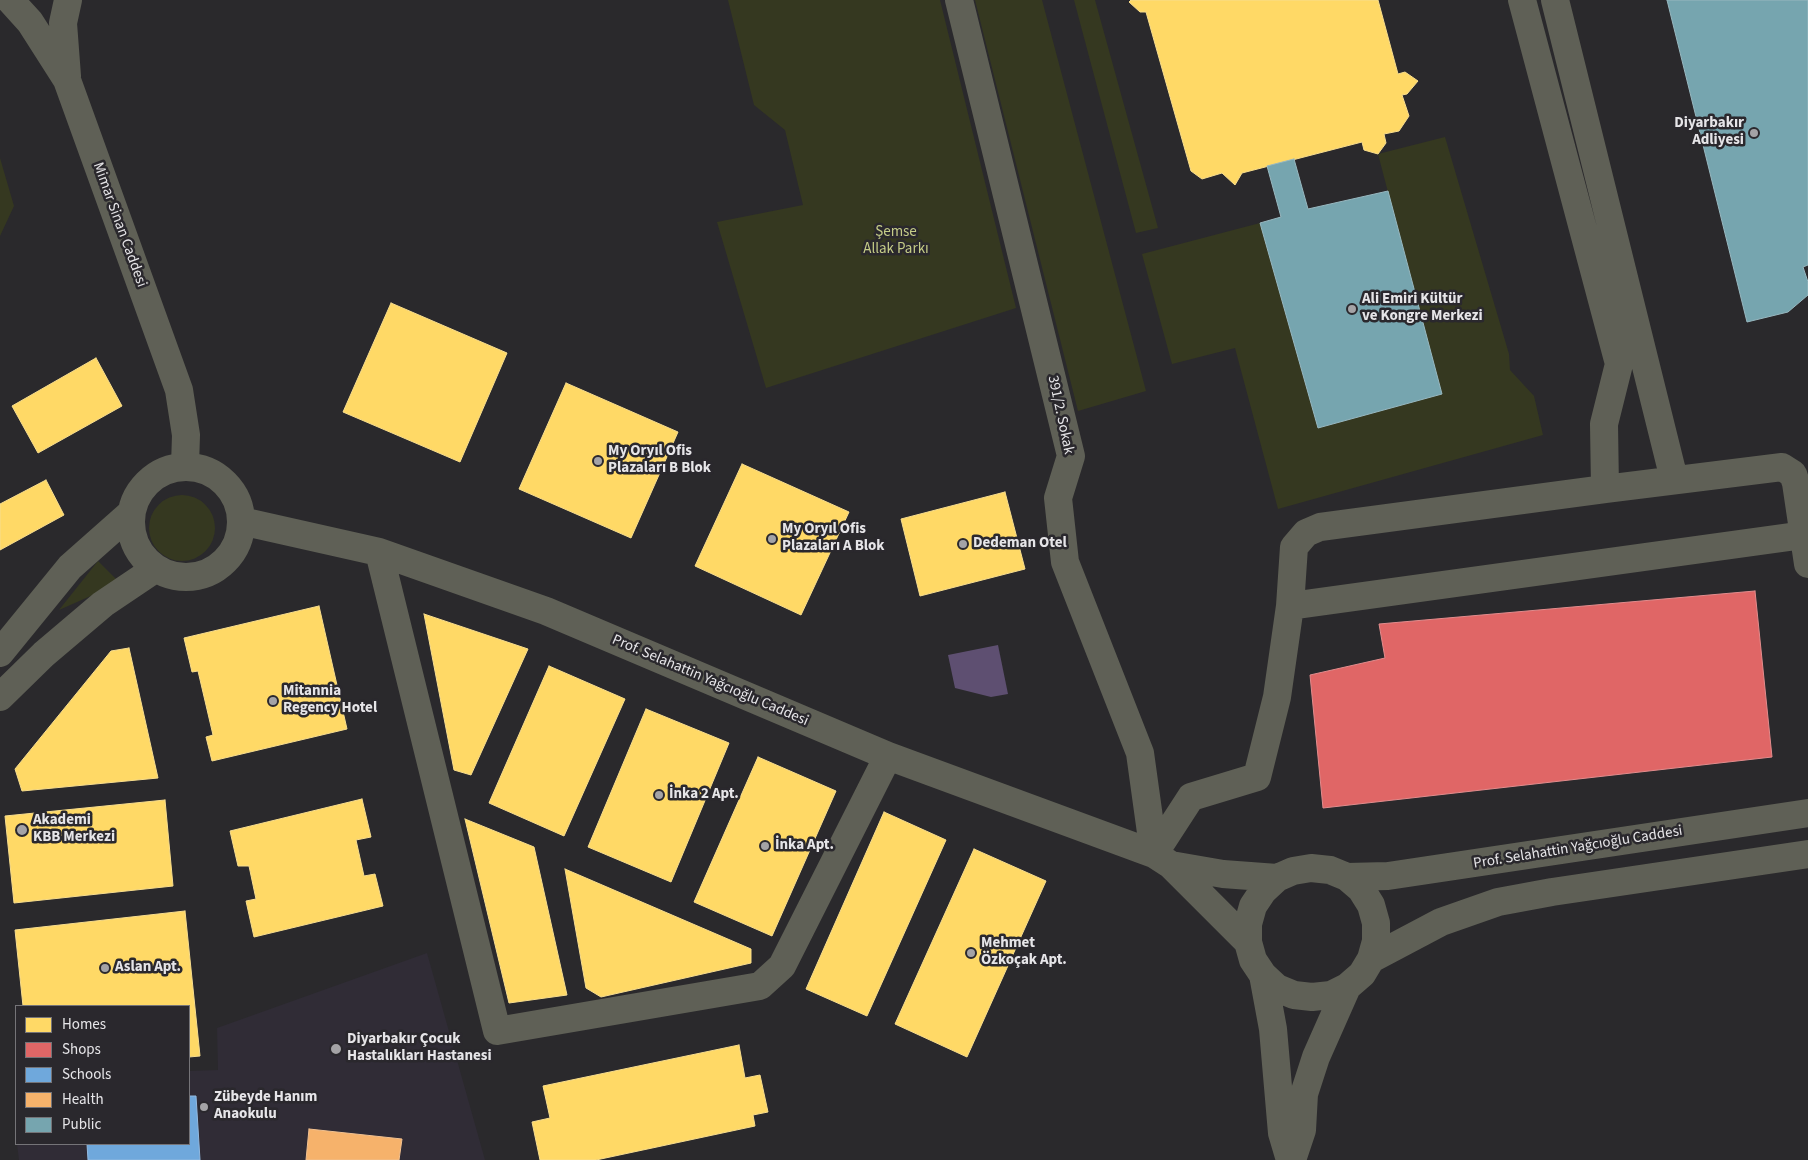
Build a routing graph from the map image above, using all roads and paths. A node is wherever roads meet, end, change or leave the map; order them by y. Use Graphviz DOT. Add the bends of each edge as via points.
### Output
graph roads {
  1 [pos="10,0"];
  2 [pos="68,0"];
  3 [pos="959,0"];
  4 [pos="1522,0"];
  5 [pos="1555,0"];
  6 [pos="67,80"];
  7 [pos="185,466"];
  8 [pos="1674,479"];
  9 [pos="1605,488"];
  10 [pos="131,513"];
  11 [pos="241,521"];
  12 [pos="1804,535"];
  13 [pos="380,552"];
  14 [pos="1808,564"];
  15 [pos="155,568"];
  16 [pos="1290,606"];
  17 [pos="0,653"];
  18 [pos="0,697"];
  19 [pos="888,756"];
  20 [pos="1808,814"];
  21 [pos="1808,854"];
  22 [pos="1162,859"];
  23 [pos="1277,878"];
  24 [pos="1347,878"];
  25 [pos="1248,942"];
  26 [pos="1372,959"];
  27 [pos="1264,975"];
  28 [pos="1348,987"];
  29 [pos="1291,1160"];
  1 -- 6 [label="street, Mimar Sinan Caddesi" via="30,22"];
  2 -- 6 [label="street" via="64,22"];
  3 -- 22 [label="street, 391/2. Sokak" via="1072,456 1058,498 1064,562 1140,753"];
  4 -- 9 [label="street" via="1619,364 1604,424"];
  5 -- 8 [label="street"];
  6 -- 7 [label="street, Mimar Sinan Caddesi" via="179,390 186,435"];
  7 -- 10 [label="street" via="166,470 150,480 138,495"];
  7 -- 11 [label="street" via="218,476 238,504"];
  8 -- 9 [label="street"];
  8 -- 12 [label="street" via="1782,467 1794,474"];
  9 -- 16 [label="street" via="1320,527 1306,533 1294,547"];
  10 -- 15 [label="street" via="135,544"];
  10 -- 17 [label="street" via="70,567"];
  11 -- 13 [label="street, Prof. Selahattin Yağcıoğlu Caddesi"];
  11 -- 15 [label="street" via="239,538 220,566 205,574 188,577 171,575"];
  12 -- 14 [label="street"];
  12 -- 16 [label="street"];
  13 -- 19 [label="street, Prof. Selahattin Yağcıoğlu Caddesi" via="546,611"];
  13 -- 19 [label="street" via="497,1031 760,986 782,966"];
  15 -- 18 [label="street" via="103,604"];
  16 -- 22 [label="street" via="1277,698 1257,777 1190,797"];
  19 -- 22 [label="street, Prof. Selahattin Yağcıoğlu Caddesi"];
  20 -- 24 [label="street, Prof. Selahattin Yağcıoğlu Caddesi" via="1388,876"];
  21 -- 26 [label="street" via="1498,902 1441,922"];
  22 -- 23 [label="street, Prof. Selahattin Yağcıoğlu Caddesi" via="1223,874"];
  22 -- 25 [label="street, Prof. Selahattin Yağcıoğlu Caddesi"];
  23 -- 24 [label="street" via="1311,868 1330,870"];
  23 -- 25 [label="street" via="1253,906"];
  24 -- 26 [label="street" via="1371,905 1376,932"];
  25 -- 27 [label="street" via="1253,960"];
  26 -- 28 [label="street"];
  27 -- 28 [label="street" via="1277,988 1294,995 1312,997"];
  27 -- 29 [label="street" via="1273,1029 1282,1133"];
  28 -- 29 [label="street" via="1316,1057 1304,1094 1302,1130"];
}
